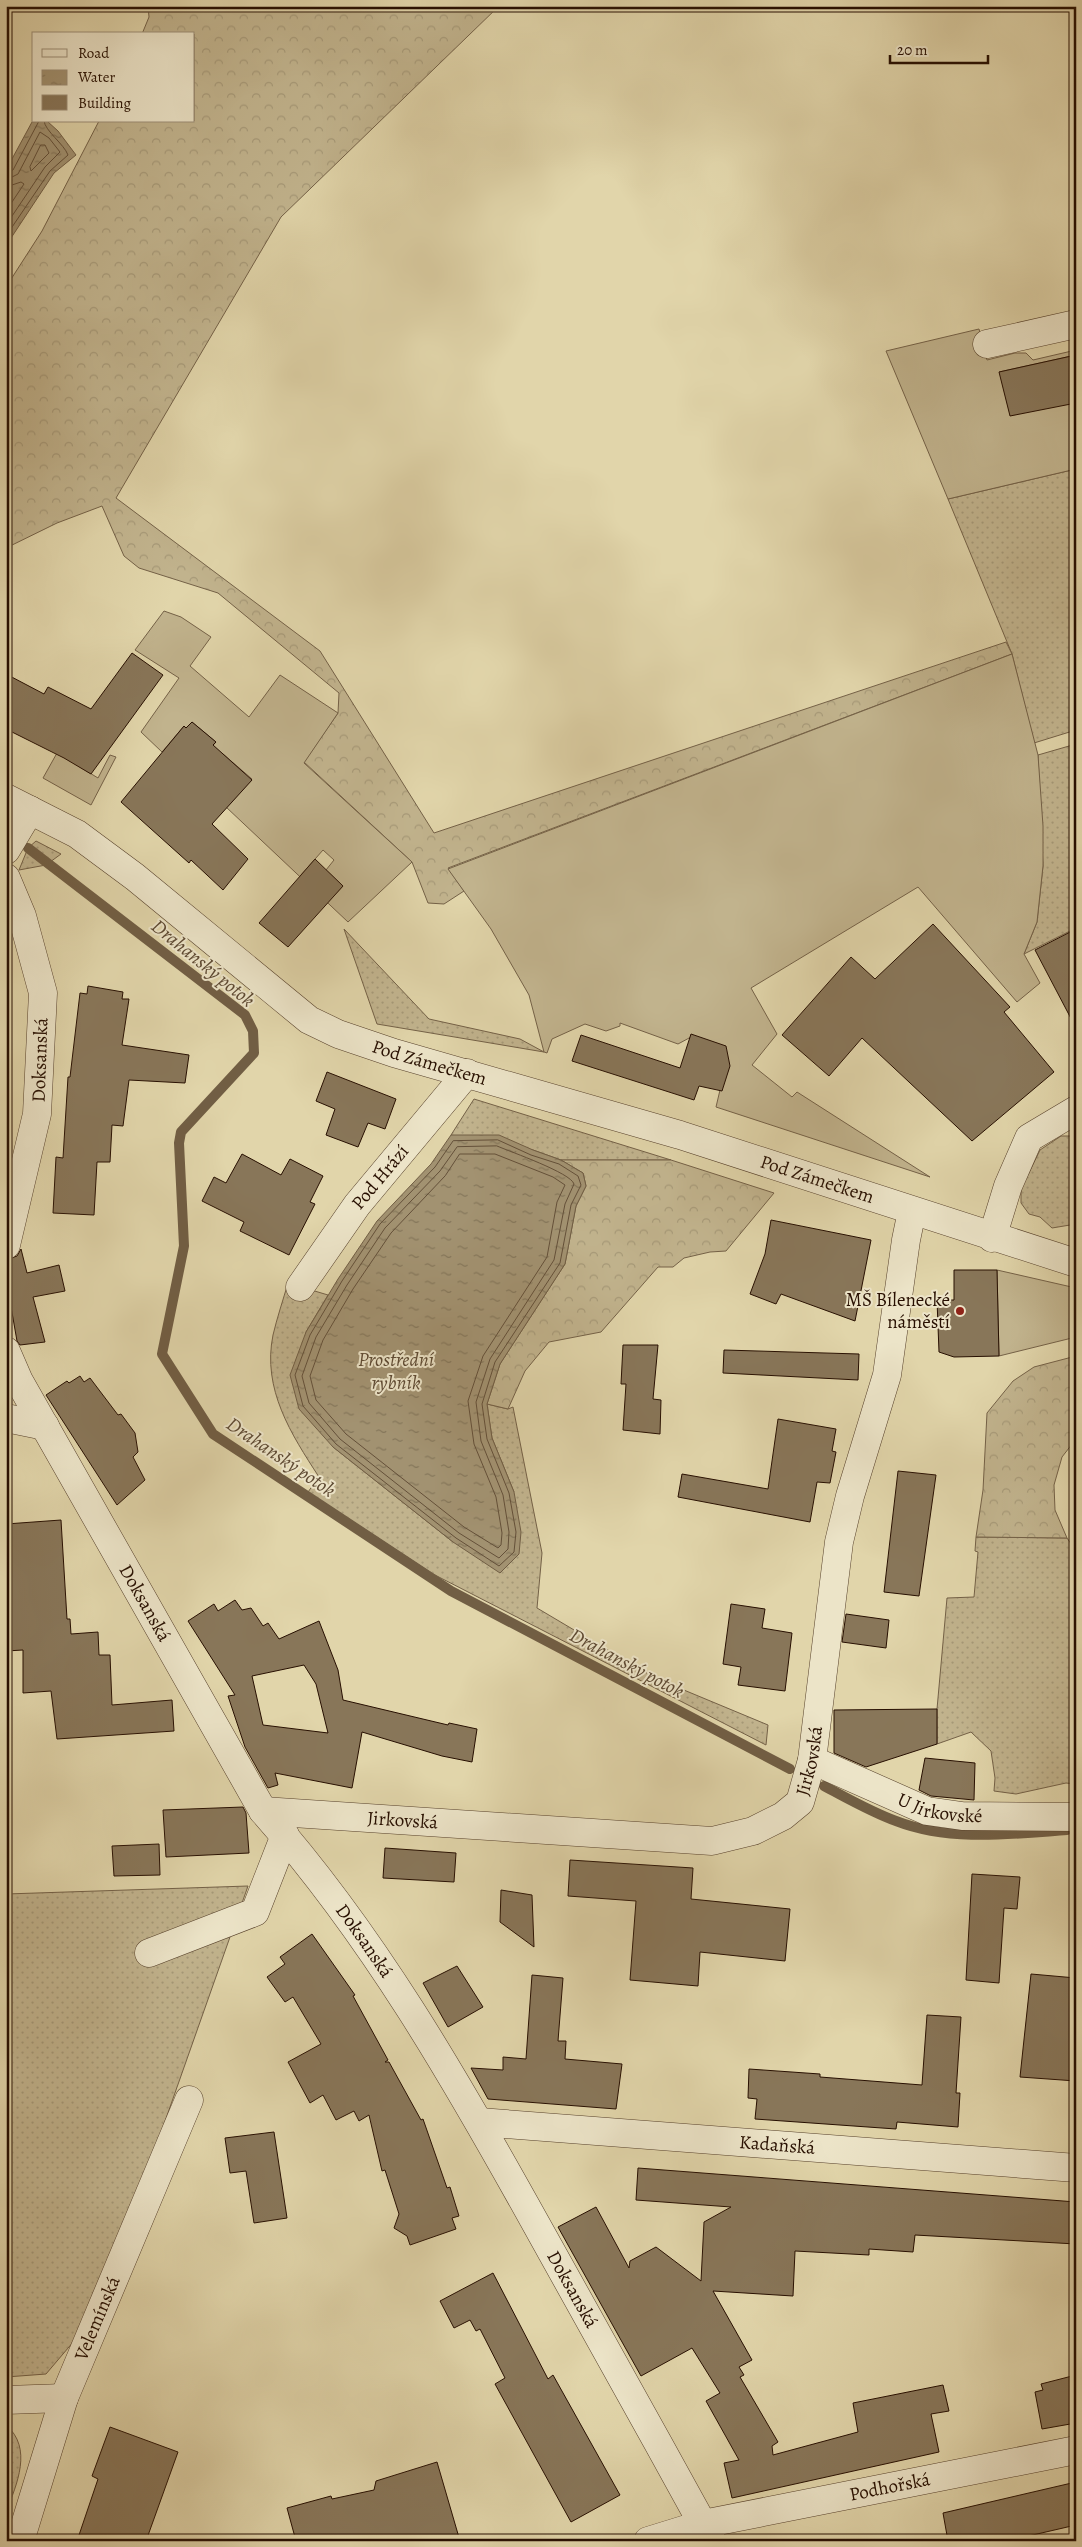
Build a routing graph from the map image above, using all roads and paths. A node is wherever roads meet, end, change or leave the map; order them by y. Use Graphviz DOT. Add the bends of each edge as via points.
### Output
graph roads {
  1 [pos="1076,324"];
  2 [pos="987,344"];
  3 [pos="18,804"];
  4 [pos="6,850"];
  5 [pos="6,878"];
  6 [pos="467,1073"];
  7 [pos="1076,1110"];
  8 [pos="912,1211"];
  9 [pos="992,1238"];
  10 [pos="6,1245"];
  11 [pos="1076,1263"];
  12 [pos="300,1287"];
  13 [pos="6,1350"];
  14 [pos="6,1418"];
  15 [pos="45,1426"];
  16 [pos="812,1760"];
  17 [pos="263,1811"];
  18 [pos="1076,1818"];
  19 [pos="285,1835"];
  20 [pos="150,1953"];
  21 [pos="189,2100"];
  22 [pos="479,2122"];
  23 [pos="1076,2168"];
  24 [pos="64,2398"];
  25 [pos="6,2400"];
  26 [pos="1076,2450"];
  27 [pos="708,2533"];
  28 [pos="20,2541"];
  29 [pos="648,2541"];
  1 -- 2 [label="street"];
  3 -- 4 [label="street"];
  3 -- 6 [label="street, Pod Zámečkem" via="77,834 135,877 309,1020 338,1034 394,1053"];
  5 -- 10 [label="street, Doksanská" via="22,916 43,993 37,1114"];
  6 -- 8 [label="street, Pod Zámečkem" via="680,1135"];
  6 -- 12 [label="street, Pod Hrází" via="357,1205"];
  7 -- 9 [label="street" via="1029,1138 1008,1186"];
  8 -- 9 [label="street, Pod Zámečkem"];
  8 -- 16 [label="street, Jirkovská" via="887,1375 838,1542"];
  9 -- 11 [label="street, Pod Zámečkem"];
  13 -- 15 [label="street, Doksanská" via="19,1381"];
  14 -- 15 [label="street"];
  15 -- 17 [label="street, Doksanská"];
  16 -- 17 [label="street, Jirkovská" via="800,1802 783,1816 753,1832 712,1841"];
  16 -- 18 [label="street, U Jirkovské" via="961,1827"];
  17 -- 19 [label="street, Doksanská"];
  19 -- 20 [label="street" via="255,1912"];
  19 -- 22 [label="street, Doksanská" via="375,1953"];
  21 -- 24 [label="street, Velemínská"];
  22 -- 23 [label="street, Kadaňská"];
  22 -- 27 [label="street, Doksanská"];
  24 -- 25 [label="street"];
  24 -- 28 [label="street, Velemínská"];
  26 -- 27 [label="street, Podhořská"];
  27 -- 29 [label="street, Podhořská"];
}
